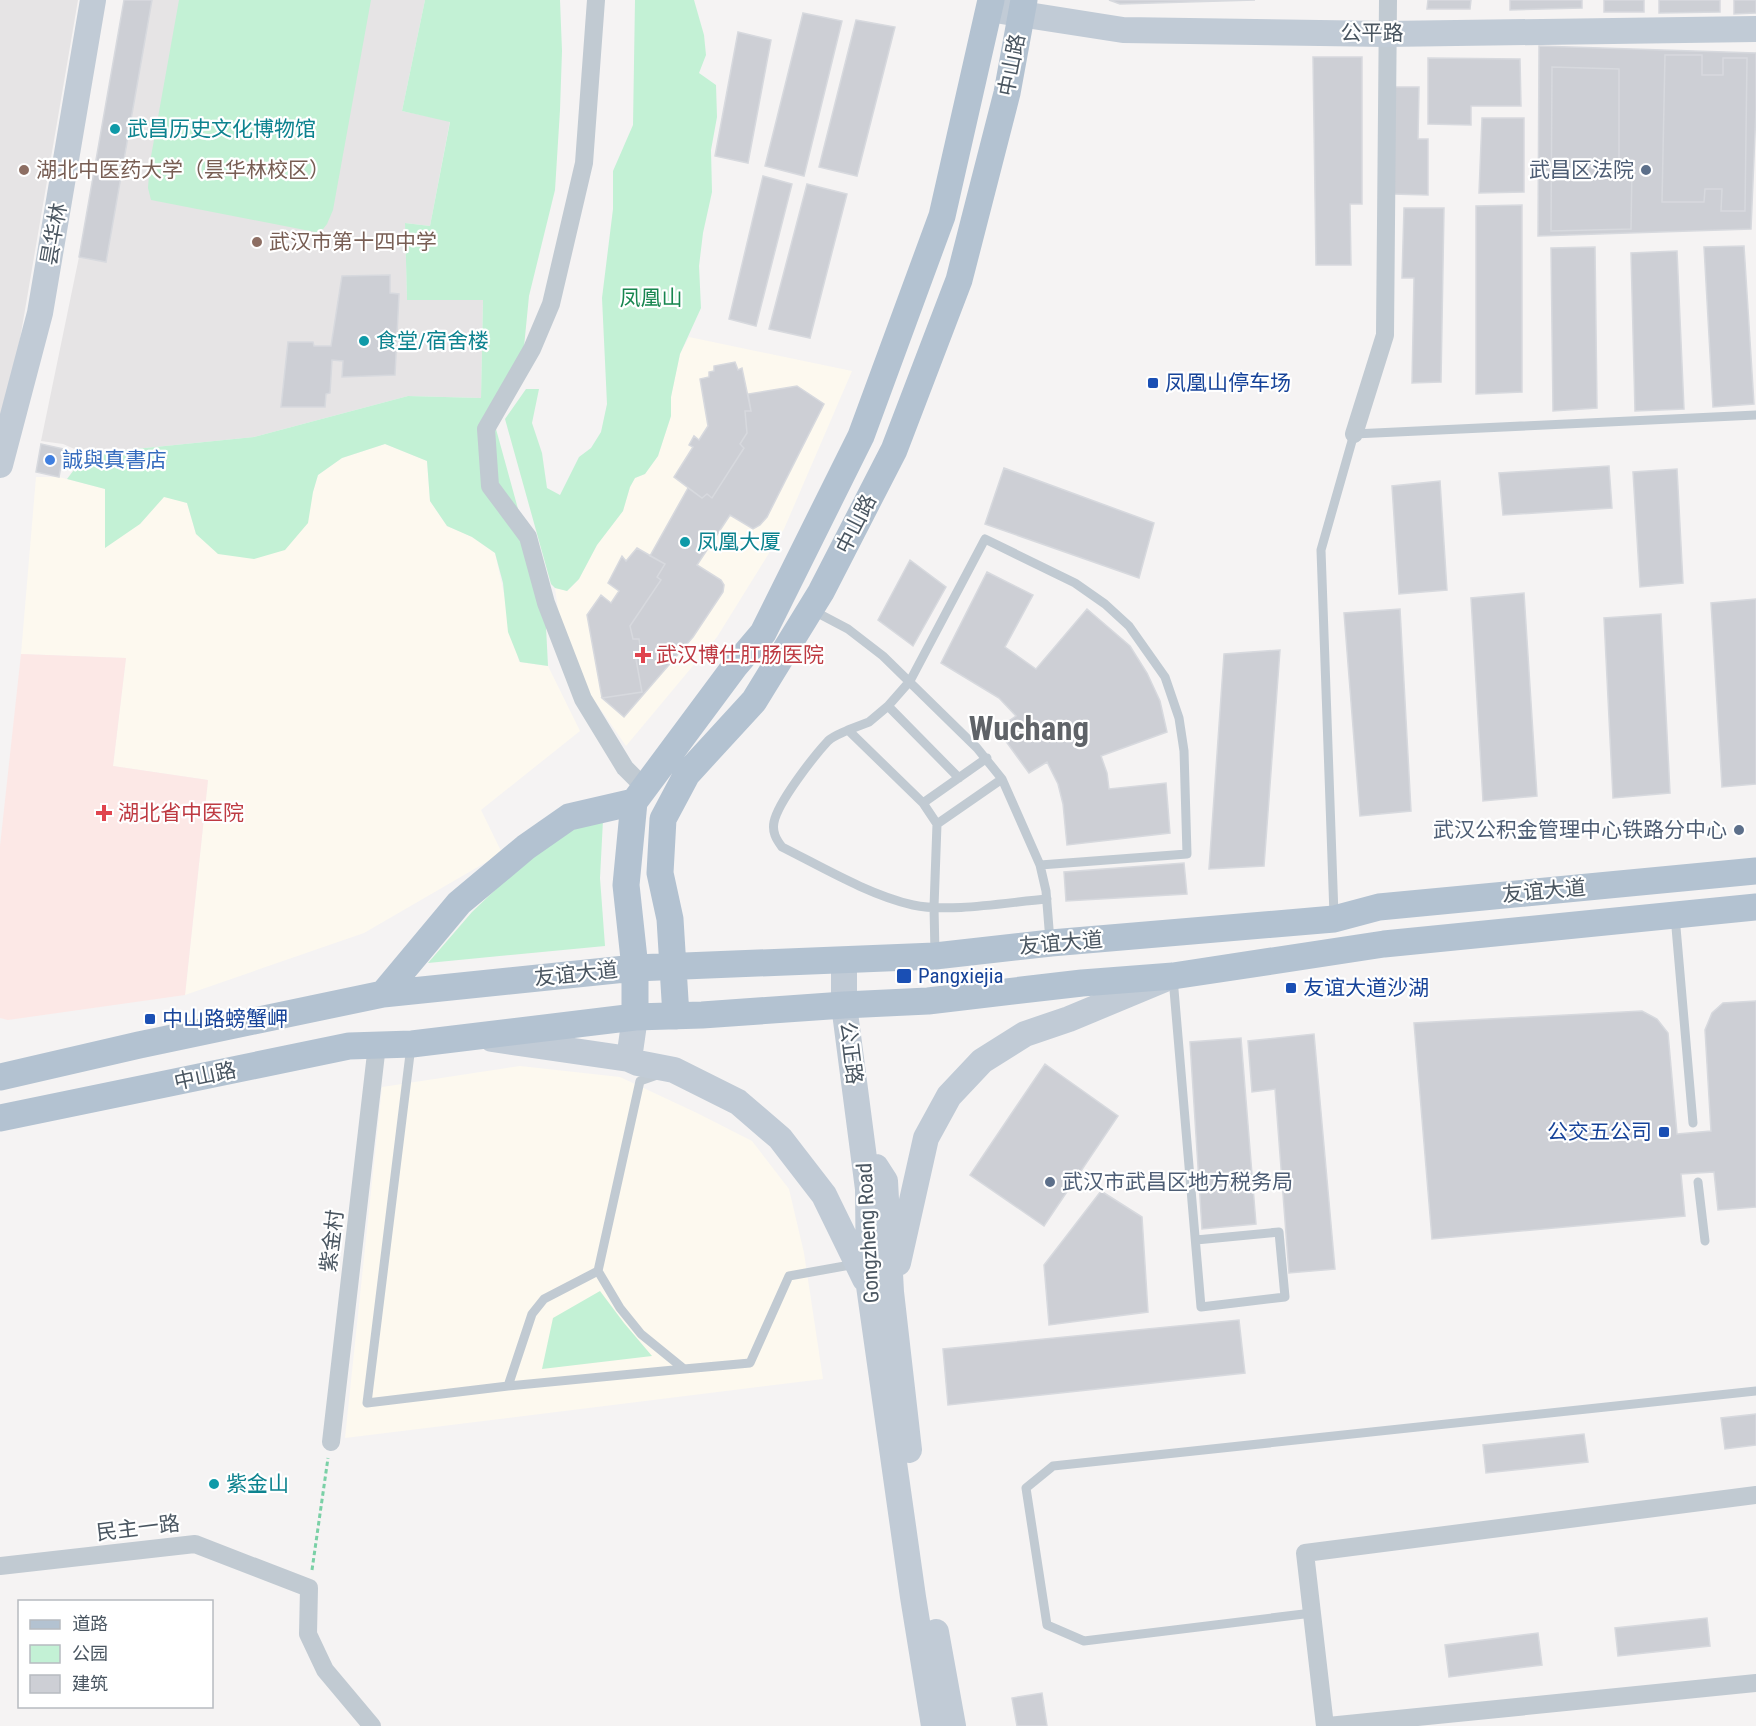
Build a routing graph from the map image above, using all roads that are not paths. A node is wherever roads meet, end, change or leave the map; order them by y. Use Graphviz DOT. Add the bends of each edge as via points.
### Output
graph roads {
  1 [pos="93,0"];
  2 [pos="596,0"];
  3 [pos="1388,0"];
  4 [pos="990,5"];
  5 [pos="1023,8"];
  6 [pos="1756,29"];
  7 [pos="1386,33"];
  8 [pos="1756,415"];
  9 [pos="1354,434"];
  10 [pos="0,461"];
  11 [pos="811,609"];
  12 [pos="910,681"];
  13 [pos="888,706"];
  14 [pos="848,730"];
  15 [pos="987,758"];
  16 [pos="959,778"];
  17 [pos="1002,779"];
  18 [pos="639,795"];
  19 [pos="923,803"];
  20 [pos="937,824"];
  21 [pos="1040,865"];
  22 [pos="1756,871"];
  23 [pos="1047,899"];
  24 [pos="934,907"];
  25 [pos="1756,907"];
  26 [pos="1675,915"];
  27 [pos="1334,919"];
  28 [pos="1050,943"];
  29 [pos="935,956"];
  30 [pos="844,960"];
  31 [pos="674,967"];
  32 [pos="635,968"];
  33 [pos="1173,976"];
  34 [pos="374,996"];
  35 [pos="844,1005"];
  36 [pos="676,1016"];
  37 [pos="635,1017"];
  38 [pos="477,1036"];
  39 [pos="412,1044"];
  40 [pos="377,1045"];
  41 [pos="629,1059"];
  42 [pos="674,1070"];
  43 [pos="0,1077"];
  44 [pos="0,1118"];
  45 [pos="1694,1123"];
  46 [pos="863,1146"];
  47 [pos="1698,1182"];
  48 [pos="1196,1240"];
  49 [pos="1705,1240"];
  50 [pos="598,1271"];
  51 [pos="873,1280"];
  52 [pos="684,1369"];
  53 [pos="508,1386"];
  54 [pos="1756,1391"];
  55 [pos="331,1442"];
  56 [pos="1756,1495"];
  57 [pos="0,1566"];
  58 [pos="1312,1613"];
  59 [pos="1756,1683"];
  60 [pos="372,1726"];
  61 [pos="934,1726"];
  62 [pos="953,1726"];
  63 [pos="1327,1726"];
  1 -- 10 [label="main road, 昙华林" via="40,313"];
  2 -- 18 [label="street" via="584,163 551,304 532,349 486,429 490,486 528,537 546,603 583,699"];
  3 -- 7 [label="street"];
  4 -- 5 [label="main road, 公平路"];
  4 -- 18 [label="main road, 中山路" via="942,216 861,436 763,633"];
  5 -- 7 [label="main road, 公平路" via="1123,30"];
  5 -- 11 [label="main road, 中山路" via="1007,93 960,280 894,450"];
  6 -- 7 [label="main road, 公平路"];
  7 -- 9 [label="street" via="1385,335"];
  8 -- 9 [label="lane"];
  9 -- 27 [label="lane" via="1321,550"];
  11 -- 12 [label="lane" via="869,644"];
  11 -- 31 [label="main road, 中山路" via="754,700 687,774 663,819 660,873 670,919"];
  12 -- 13 [label="lane"];
  12 -- 15 [label="lane"];
  12 -- 21 [label="lane" via="985,539 1076,583 1129,626 1165,677 1179,718 1184,751 1187,854"];
  13 -- 14 [label="lane" via="869,722"];
  13 -- 16 [label="lane"];
  14 -- 19 [label="lane"];
  14 -- 24 [label="lane" via="830,740 787,795 773,823 775,837 782,847 874,891 913,905"];
  15 -- 16 [label="lane"];
  15 -- 17 [label="lane"];
  16 -- 19 [label="lane"];
  17 -- 20 [label="lane"];
  17 -- 21 [label="lane"];
  18 -- 32 [label="main road" via="626,885"];
  18 -- 34 [label="main road" via="569,817 526,847 459,903"];
  19 -- 20 [label="lane"];
  20 -- 24 [label="lane"];
  21 -- 23 [label="lane"];
  22 -- 27 [label="main road, 友谊大道" via="1379,907"];
  23 -- 24 [label="lane"];
  23 -- 28 [label="lane"];
  24 -- 29 [label="lane"];
  25 -- 26 [label="main road, 友谊大道"];
  26 -- 33 [label="main road, 友谊大道" via="1384,944"];
  26 -- 45 [label="lane"];
  27 -- 28 [label="main road, 友谊大道"];
  28 -- 29 [label="main road, 友谊大道"];
  29 -- 30 [label="main road, 友谊大道"];
  30 -- 31 [label="main road, 友谊大道"];
  30 -- 35 [label="main road, 公正路"];
  31 -- 32 [label="main road, 友谊大道"];
  31 -- 36 [label="main road, 中山路"];
  32 -- 34 [label="main road, 友谊大道"];
  32 -- 37 [label="main road"];
  33 -- 35 [label="main road, 友谊大道" via="928,1001"];
  33 -- 48 [label="lane"];
  33 -- 51 [label="main road" via="1025,1034 982,1061 949,1096 926,1138"];
  34 -- 43 [label="main road"];
  35 -- 36 [label="main road, 友谊大道"];
  35 -- 46 [label="main road, 公正路"];
  36 -- 37 [label="main road, 友谊大道"];
  37 -- 38 [label="main road, 友谊大道"];
  37 -- 41 [label="main road"];
  38 -- 39 [label="main road, 友谊大道"];
  38 -- 41 [label="main road"];
  39 -- 40 [label="main road, 中山路"];
  39 -- 53 [label="lane" via="367,1403"];
  40 -- 44 [label="main road, 中山路" via="348,1046"];
  40 -- 55 [label="street, 紫金村"];
  41 -- 42 [label="main road"];
  42 -- 50 [label="lane" via="640,1081"];
  42 -- 51 [label="main road" via="738,1102 780,1138 824,1195"];
  46 -- 51 [label="main road, Gongzheng Road" via="885,1181"];
  47 -- 49 [label="lane"];
  48 -- 48 [label="lane" via="1201,1307 1285,1297 1279,1232"];
  50 -- 52 [label="lane" via="641,1334"];
  50 -- 53 [label="lane" via="544,1299 532,1314"];
  51 -- 52 [label="lane" via="789,1276 750,1363"];
  51 -- 61 [label="main road, Gongzheng Road" via="913,1597"];
  51 -- 62 [label="main road, Gongzheng Road"];
  52 -- 53 [label="lane"];
  54 -- 58 [label="lane" via="1053,1466 1026,1488 1047,1625 1084,1641"];
  56 -- 58 [label="street" via="1305,1553"];
  57 -- 60 [label="street, 民主一路" via="195,1544 309,1588 308,1634 325,1670"];
  58 -- 63 [label="street"];
  59 -- 63 [label="street"];
}
